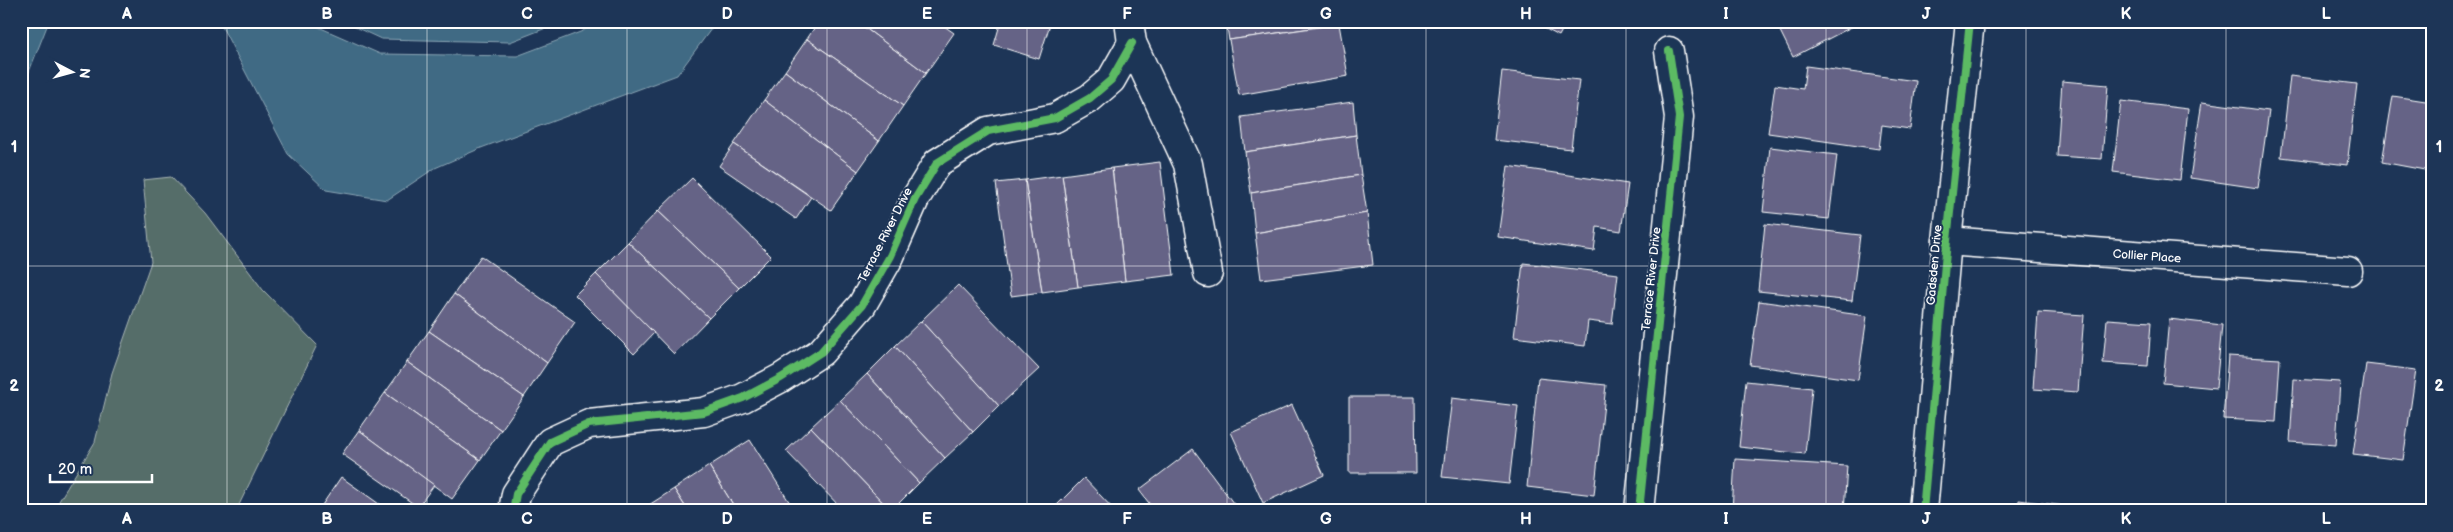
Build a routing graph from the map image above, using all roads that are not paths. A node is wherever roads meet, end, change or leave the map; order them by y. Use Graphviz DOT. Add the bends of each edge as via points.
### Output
graph roads {
  1 [pos="1970,21"];
  2 [pos="1130,32"];
  3 [pos="1669,51"];
  4 [pos="1947,241"];
  5 [pos="2348,271"];
  6 [pos="1208,273"];
  7 [pos="513,511"];
  8 [pos="1639,511"];
  9 [pos="1923,511"];
  1 -- 4 [label="street, Gadsden Drive"];
  2 -- 6 [label="street, Terrace River Drive" via="1188,164"];
  2 -- 7 [label="street, Terrace River Drive" via="1111,80 1090,98 1055,118 988,131 937,163 915,199 890,256 862,305 821,352 743,398 704,412 589,424 550,442 516,494"];
  3 -- 8 [label="street, Terrace River Drive" via="1679,116"];
  4 -- 5 [label="street, Collier Place"];
  4 -- 9 [label="street, Gadsden Drive"];
}
